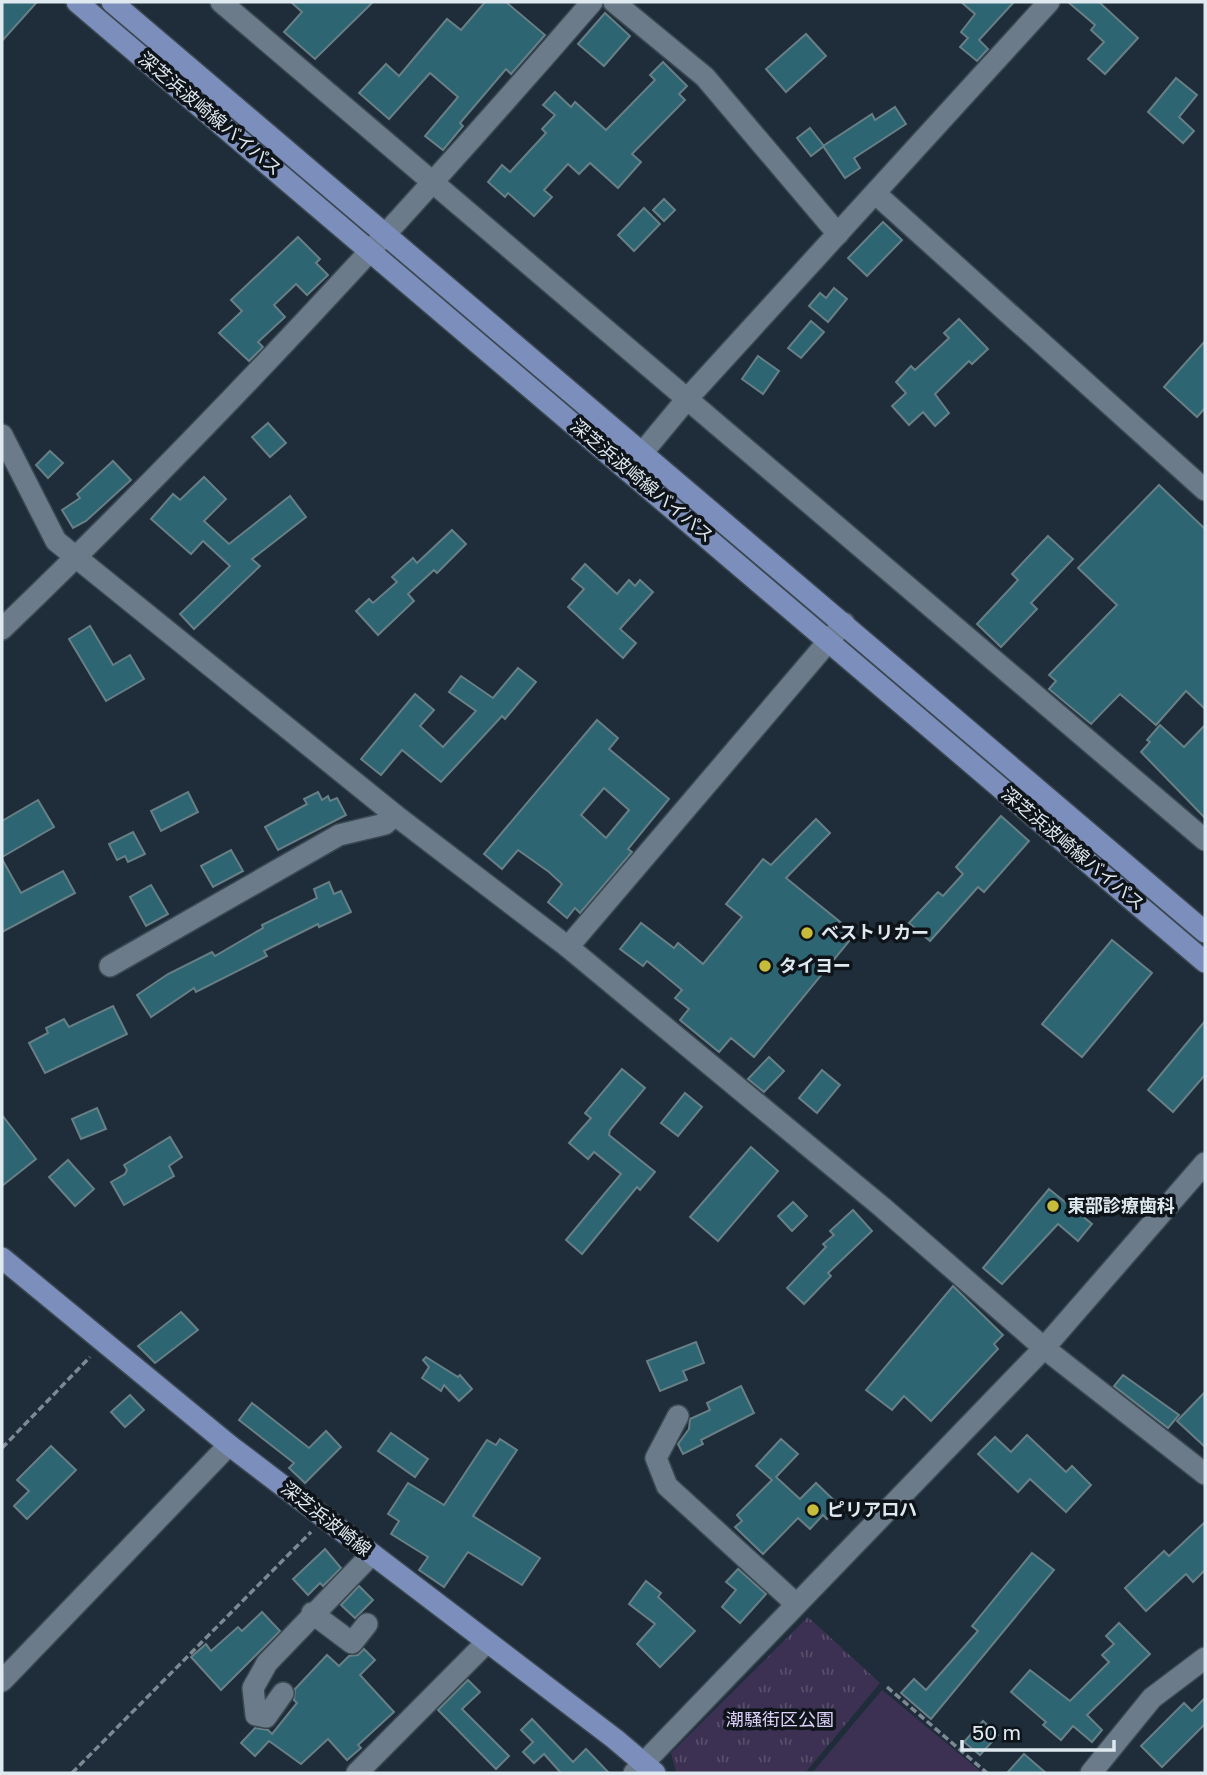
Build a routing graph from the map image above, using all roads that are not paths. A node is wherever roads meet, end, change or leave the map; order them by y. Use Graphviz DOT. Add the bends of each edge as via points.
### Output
graph roads {
  1 [pos="77,2"];
  2 [pos="112,2"];
  3 [pos="221,2"];
  4 [pos="592,2"];
  5 [pos="614,2"];
  6 [pos="1049,2"];
  7 [pos="435,183"];
  8 [pos="876,194"];
  9 [pos="838,234"];
  10 [pos="378,243"];
  11 [pos="687,399"];
  12 [pos="2,435"];
  13 [pos="643,452"];
  14 [pos="1205,490"];
  15 [pos="77,558"];
  16 [pos="844,623"];
  17 [pos="2,629"];
  18 [pos="828,640"];
  19 [pos="395,815"];
  20 [pos="1205,840"];
  21 [pos="1205,932"];
  22 [pos="568,947"];
  23 [pos="1205,962"];
  24 [pos="110,966"];
  25 [pos="1205,1163"];
  26 [pos="2,1258"];
  27 [pos="1044,1348"];
  28 [pos="678,1416"];
  29 [pos="229,1445"];
  30 [pos="1205,1474"];
  31 [pos="372,1554"];
  32 [pos="795,1603"];
  33 [pos="312,1613"];
  34 [pos="367,1625"];
  35 [pos="487,1643"];
  36 [pos="1205,1658"];
  37 [pos="2,1681"];
  38 [pos="283,1693"];
  39 [pos="644,1770"];
  40 [pos="1097,1771"];
  41 [pos="357,1773"];
  1 -- 10 [label="main road, 深芝浜波崎線バイパス"];
  2 -- 10 [label="main road, 深芝浜波崎線バイパス"];
  3 -- 7 [label="street"];
  4 -- 7 [label="street"];
  5 -- 9 [label="street" via="705,77"];
  6 -- 8 [label="street"];
  7 -- 10 [label="street"];
  7 -- 11 [label="street"];
  8 -- 9 [label="street"];
  8 -- 14 [label="street"];
  9 -- 11 [label="street"];
  10 -- 13 [label="main road, 深芝浜波崎線バイパス"];
  10 -- 15 [label="street"];
  10 -- 18 [label="main road, 深芝浜波崎線バイパス"];
  11 -- 13 [label="street"];
  11 -- 20 [label="street"];
  12 -- 15 [label="street" via="56,541"];
  13 -- 16 [label="main road, 深芝浜波崎線バイパス"];
  15 -- 17 [label="street"];
  15 -- 19 [label="street"];
  16 -- 18 [label="street"];
  16 -- 21 [label="main road, 深芝浜波崎線バイパス"];
  18 -- 22 [label="street"];
  18 -- 23 [label="main road, 深芝浜波崎線バイパス"];
  19 -- 22 [label="street"];
  19 -- 24 [label="street" via="385,824 339,835"];
  22 -- 27 [label="street"];
  25 -- 27 [label="street"];
  26 -- 29 [label="main road, 深芝浜波崎線"];
  27 -- 30 [label="street"];
  27 -- 32 [label="street"];
  28 -- 32 [label="street" via="656,1458 667,1486"];
  29 -- 31 [label="main road, 深芝浜波崎線"];
  29 -- 37 [label="street"];
  31 -- 33 [label="street"];
  31 -- 35 [label="main road, 深芝浜波崎線"];
  32 -- 39 [label="street"];
  33 -- 34 [label="street" via="352,1643"];
  33 -- 38 [label="street" via="267,1663 253,1688 256,1715 266,1717"];
  35 -- 39 [label="main road, 深芝浜波崎線" via="615,1739"];
  35 -- 41 [label="street"];
  36 -- 40 [label="street" via="1152,1699"];
}
